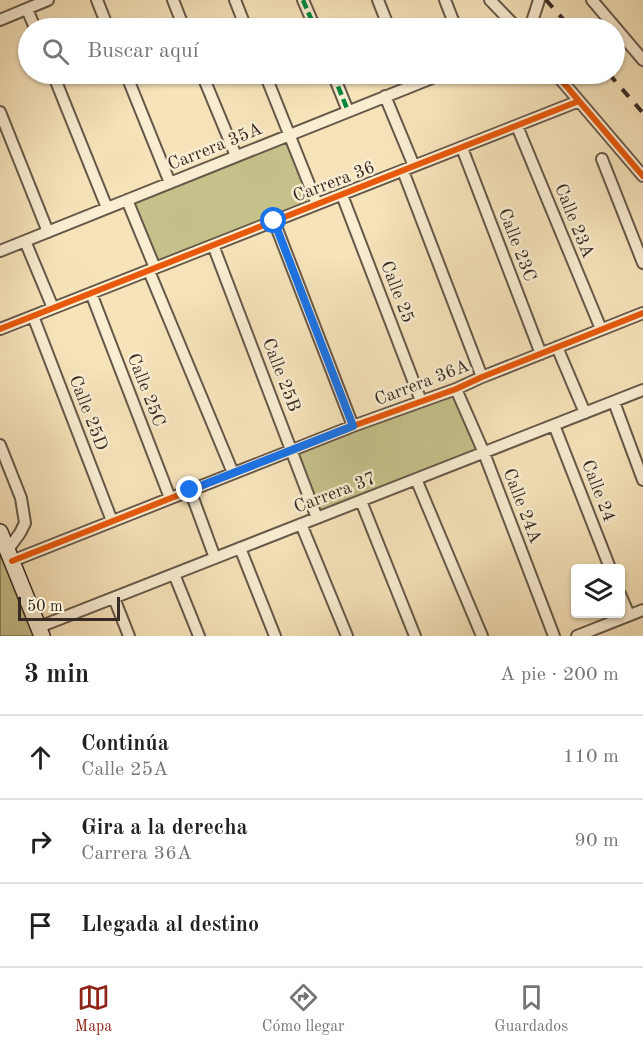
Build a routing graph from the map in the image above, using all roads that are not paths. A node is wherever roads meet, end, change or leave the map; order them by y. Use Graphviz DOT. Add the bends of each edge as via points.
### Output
graph roads {
  1 [pos="48,0"];
  2 [pos="97,0"];
  3 [pos="173,0"];
  4 [pos="235,0"];
  5 [pos="303,0"];
  6 [pos="378,0"];
  7 [pos="445,0"];
  8 [pos="490,0"];
  9 [pos="539,0"];
  10 [pos="592,0"];
  11 [pos="27,9"];
  12 [pos="30,18"];
  13 [pos="104,18"];
  14 [pos="180,18"];
  15 [pos="242,18"];
  16 [pos="311,18"];
  17 [pos="385,18"];
  18 [pos="452,18"];
  19 [pos="507,18"];
  20 [pos="533,18"];
  21 [pos="607,18"];
  22 [pos="0,20"];
  23 [pos="625,39"];
  24 [pos="643,60"];
  25 [pos="57,84"];
  26 [pos="130,84"];
  27 [pos="206,84"];
  28 [pos="269,84"];
  29 [pos="337,84"];
  30 [pos="417,84"];
  31 [pos="565,84"];
  32 [pos="412,86"];
  33 [pos="385,96"];
  34 [pos="579,101"];
  35 [pos="348,111"];
  36 [pos="0,112"];
  37 [pos="517,126"];
  38 [pos="290,134"];
  39 [pos="462,148"];
  40 [pos="236,156"];
  41 [pos="602,159"];
  42 [pos="414,166"];
  43 [pos="403,171"];
  44 [pos="643,176"];
  45 [pos="170,183"];
  46 [pos="342,195"];
  47 [pos="127,200"];
  48 [pos="318,204"];
  49 [pos="107,208"];
  50 [pos="274,221"];
  51 [pos="48,232"];
  52 [pos="26,241"];
  53 [pos="213,245"];
  54 [pos="0,251"];
  55 [pos="643,263"];
  56 [pos="152,269"];
  57 [pos="91,293"];
  58 [pos="53,308"];
  59 [pos="643,313"];
  60 [pos="33,316"];
  61 [pos="0,329"];
  62 [pos="601,329"];
  63 [pos="557,347"];
  64 [pos="541,354"];
  65 [pos="482,377"];
  66 [pos="456,389"];
  67 [pos="643,390"];
  68 [pos="421,401"];
  69 [pos="614,402"];
  70 [pos="585,414"];
  71 [pos="554,425"];
  72 [pos="353,426"];
  73 [pos="0,445"];
  74 [pos="292,450"];
  75 [pos="484,453"];
  76 [pos="233,473"];
  77 [pos="416,479"];
  78 [pos="643,480"];
  79 [pos="190,490"];
  80 [pos="170,498"];
  81 [pos="361,501"];
  82 [pos="317,518"];
  83 [pos="112,521"];
  84 [pos="302,524"];
  85 [pos="0,532"];
  86 [pos="240,548"];
  87 [pos="10,556"];
  88 [pos="215,558"];
  89 [pos="608,564"];
  90 [pos="174,574"];
  91 [pos="114,598"];
  92 [pos="625,604"];
  93 [pos="643,610"];
  94 [pos="629,615"];
  95 [pos="40,631"];
  96 [pos="129,636"];
  97 [pos="199,636"];
  98 [pos="275,636"];
  99 [pos="347,636"];
  100 [pos="415,636"];
  101 [pos="482,636"];
  102 [pos="554,636"];
  103 [pos="577,636"];
  1 -- 11 [label="street"];
  2 -- 13 [label="street"];
  3 -- 14 [label="street"];
  4 -- 15 [label="street"];
  5 -- 16 [label="street"];
  6 -- 17 [label="street"];
  7 -- 18 [label="street"];
  8 -- 19 [label="street"];
  9 -- 20 [label="street"];
  10 -- 21 [label="street"];
  11 -- 12 [label="street"];
  11 -- 22 [label="street"];
  23 -- 24 [label="street"];
  25 -- 49 [label="street"];
  26 -- 45 [label="street"];
  27 -- 40 [label="street"];
  28 -- 38 [label="street"];
  29 -- 35 [label="street"];
  30 -- 32 [label="street, Carrera 35A"];
  31 -- 34 [label="street"];
  32 -- 33 [label="street, Carrera 35A"];
  33 -- 35 [label="street, Carrera 35A"];
  33 -- 42 [label="street"];
  34 -- 37 [label="street, Carrera 36"];
  34 -- 44 [label="street"];
  35 -- 38 [label="street, Carrera 35A"];
  36 -- 51 [label="street"];
  37 -- 39 [label="street, Carrera 36"];
  37 -- 62 [label="street, Calle 23A"];
  38 -- 40 [label="street, Carrera 35A"];
  38 -- 48 [label="street"];
  39 -- 42 [label="street, Carrera 36"];
  39 -- 64 [label="street, Calle 23C"];
  40 -- 45 [label="street, Carrera 35A"];
  41 -- 55 [label="street"];
  42 -- 43 [label="street, Carrera 36"];
  43 -- 46 [label="street, Carrera 36"];
  43 -- 65 [label="street"];
  45 -- 47 [label="street, Carrera 35A"];
  46 -- 48 [label="street, Carrera 36"];
  46 -- 68 [label="street, Calle 25"];
  47 -- 49 [label="street, Carrera 35A"];
  47 -- 56 [label="street"];
  48 -- 50 [label="street, Carrera 36"];
  49 -- 51 [label="street, Carrera 35A"];
  50 -- 53 [label="street, Carrera 36"];
  50 -- 72 [label="street"];
  51 -- 52 [label="street, Carrera 35A"];
  52 -- 54 [label="street, Carrera 35A"];
  52 -- 58 [label="street"];
  53 -- 56 [label="street, Carrera 36"];
  53 -- 74 [label="street, Calle 25B"];
  56 -- 57 [label="street, Carrera 36"];
  56 -- 76 [label="street"];
  57 -- 58 [label="street, Carrera 36"];
  57 -- 80 [label="street, Calle 25C"];
  58 -- 60 [label="street, Carrera 36"];
  59 -- 62 [label="street, Carrera 36A"];
  60 -- 61 [label="street, Carrera 36"];
  60 -- 83 [label="street, Calle 25D"];
  62 -- 63 [label="street, Carrera 36A"];
  63 -- 64 [label="street, Carrera 36A"];
  63 -- 70 [label="street"];
  64 -- 65 [label="street, Carrera 36A"];
  65 -- 66 [label="street, Carrera 36A"];
  66 -- 68 [label="street, Carrera 36A"];
  66 -- 75 [label="street, Calle 24A"];
  67 -- 69 [label="street, Carrera 37"];
  68 -- 72 [label="street, Carrera 36A"];
  69 -- 70 [label="street, Carrera 37"];
  69 -- 78 [label="street"];
  70 -- 71 [label="street, Carrera 37"];
  71 -- 75 [label="street, Carrera 37"];
  71 -- 89 [label="street, Calle 24"];
  72 -- 74 [label="street, Carrera 36A"];
  73 -- 87 [label="street" via="21,498 26,523"];
  74 -- 76 [label="street, Carrera 36A"];
  74 -- 82 [label="street, Calle 25B"];
  75 -- 77 [label="street, Carrera 37"];
  75 -- 102 [label="street, Calle 24A"];
  76 -- 79 [label="street, Carrera 36A"];
  77 -- 81 [label="street, Carrera 37"];
  77 -- 101 [label="street"];
  79 -- 80 [label="street, Carrera 36A"];
  79 -- 88 [label="street"];
  80 -- 83 [label="street, Carrera 36A"];
  81 -- 82 [label="street, Carrera 37"];
  81 -- 100 [label="street"];
  82 -- 84 [label="street, Carrera 37"];
  83 -- 87 [label="street, Carrera 36A"];
  84 -- 86 [label="street, Carrera 37"];
  84 -- 99 [label="street"];
  85 -- 87 [label="street"];
  86 -- 88 [label="street, Carrera 37"];
  86 -- 98 [label="street"];
  87 -- 95 [label="street"];
  88 -- 90 [label="street, Carrera 37"];
  90 -- 91 [label="street, Carrera 37"];
  90 -- 97 [label="street"];
  91 -- 95 [label="street, Carrera 37"];
  91 -- 96 [label="street"];
  92 -- 94 [label="street"];
  93 -- 94 [label="street"];
  94 -- 103 [label="street"];
}
